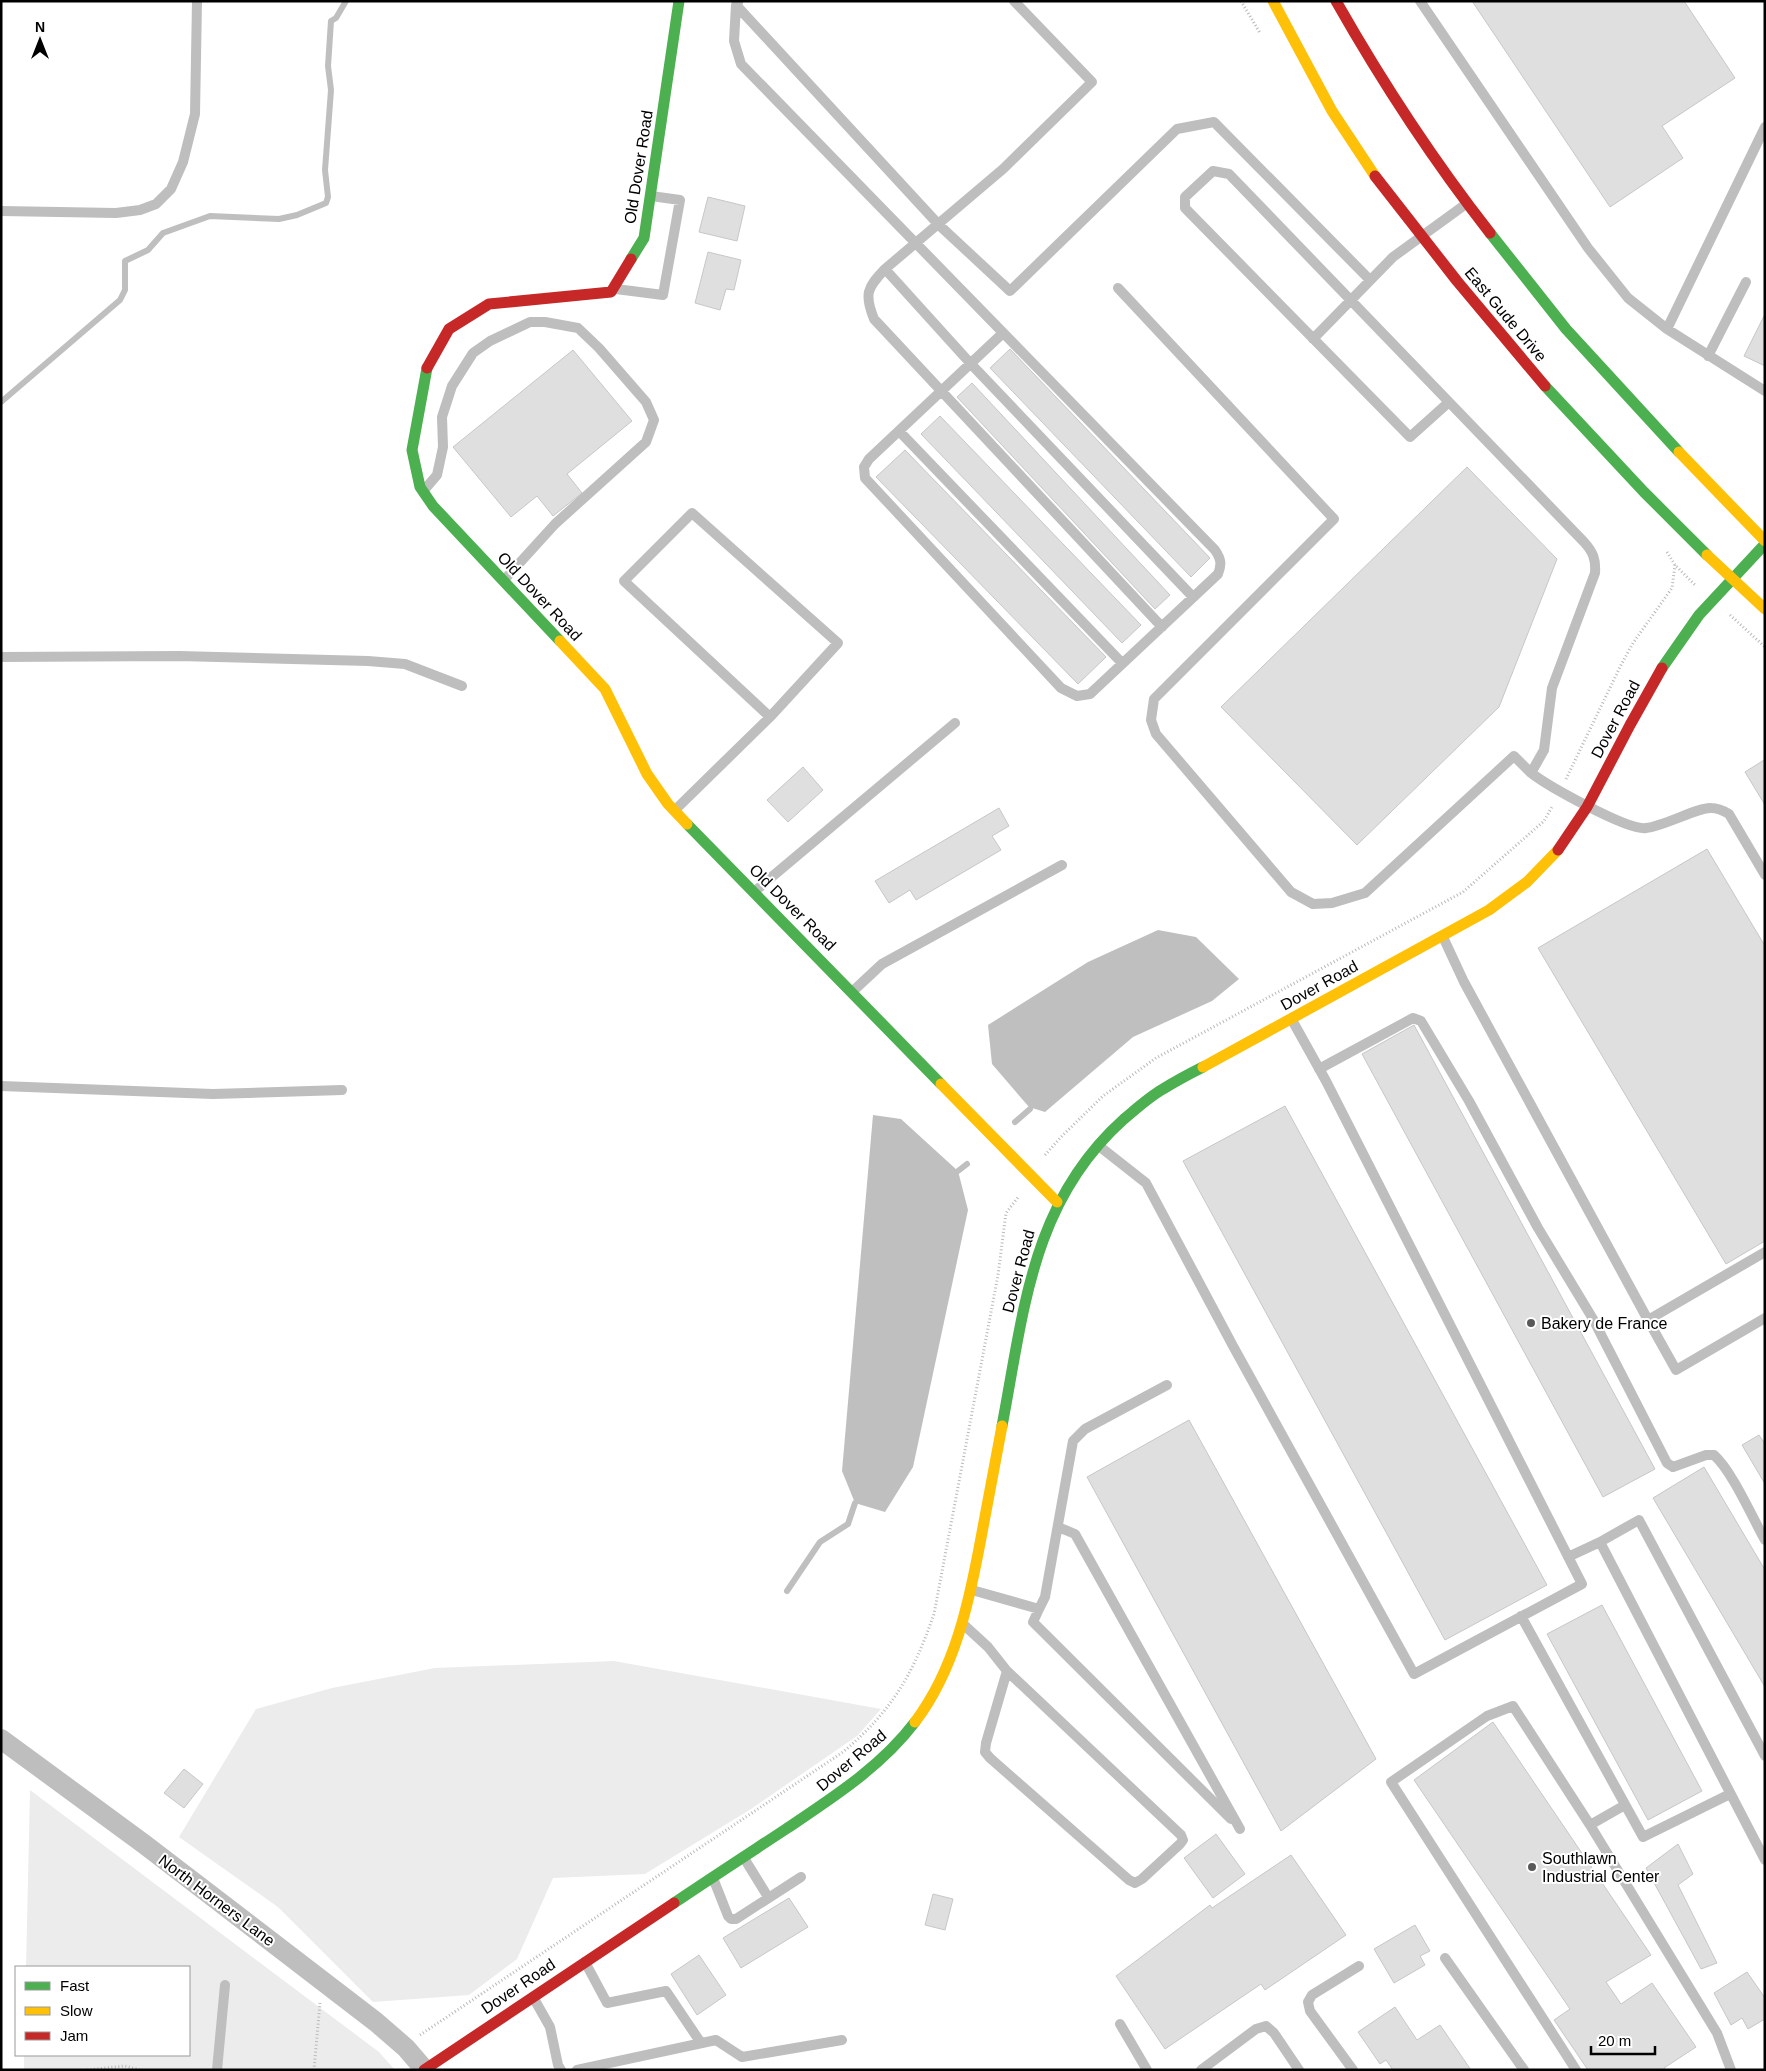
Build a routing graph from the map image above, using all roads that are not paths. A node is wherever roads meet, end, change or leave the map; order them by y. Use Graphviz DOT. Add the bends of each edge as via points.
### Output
graph roads {
  1 [pos="197,1"];
  2 [pos="679,1"];
  3 [pos="1014,1"];
  4 [pos="1273,1"];
  5 [pos="1336,1"];
  6 [pos="1420,1"];
  7 [pos="738,3"];
  8 [pos="1765,127"];
  9 [pos="650,196"];
  10 [pos="1466,204"];
  11 [pos="1,212"];
  12 [pos="939,225"];
  13 [pos="1422,237"];
  14 [pos="917,244"];
  15 [pos="885,269"];
  16 [pos="1370,280"];
  17 [pos="1746,282"];
  18 [pos="1118,288"];
  19 [pos="613,289"];
  20 [pos="1350,300"];
  21 [pos="1666,329"];
  22 [pos="1003,333"];
  23 [pos="1313,338"];
  24 [pos="1708,356"];
  25 [pos="971,364"];
  26 [pos="1765,391"];
  27 [pos="940,392"];
  28 [pos="1449,402"];
  29 [pos="898,431"];
  30 [pos="423,492"];
  31 [pos="1765,542"];
  32 [pos="1731,578"];
  33 [pos="503,581"];
  34 [pos="1193,597"];
  35 [pos="1765,609"];
  36 [pos="1162,627"];
  37 [pos="1,657"];
  38 [pos="1122,663"];
  39 [pos="462,686"];
  40 [pos="770,717"];
  41 [pos="955,723"];
  42 [pos="1532,773"];
  43 [pos="1588,806"];
  44 [pos="674,810"];
  45 [pos="1062,865"];
  46 [pos="1765,875"];
  47 [pos="754,891"];
  48 [pos="1442,936"];
  49 [pos="852,991"];
  50 [pos="1292,1019"];
  51 [pos="1319,1068"];
  52 [pos="1,1086"];
  53 [pos="342,1090"];
  54 [pos="1097,1144"];
  55 [pos="1057,1202"];
  56 [pos="1765,1252"];
  57 [pos="1765,1318"];
  58 [pos="1648,1320"];
  59 [pos="1167,1385"];
  60 [pos="1058,1527"];
  61 [pos="1765,1540"];
  62 [pos="1600,1542"];
  63 [pos="1568,1557"];
  64 [pos="971,1590"];
  65 [pos="1039,1609"];
  66 [pos="1521,1616"];
  67 [pos="962,1624"];
  68 [pos="1008,1672"];
  69 [pos="1,1739"];
  70 [pos="1765,1756"];
  71 [pos="1730,1794"];
  72 [pos="1625,1805"];
  73 [pos="1590,1825"];
  74 [pos="743,1858"];
  75 [pos="1765,1860"];
  76 [pos="801,1876"];
  77 [pos="713,1877"];
  78 [pos="768,1897"];
  79 [pos="1444,1958"];
  80 [pos="584,1962"];
  81 [pos="1359,1966"];
  82 [pos="225,1985"];
  83 [pos="532,1996"];
  84 [pos="1120,2024"];
  85 [pos="842,2040"];
  86 [pos="701,2043"];
  87 [pos="424,2069"];
  88 [pos="217,2070"];
  89 [pos="561,2070"];
  90 [pos="577,2070"];
  91 [pos="1147,2070"];
  92 [pos="1201,2070"];
  93 [pos="1299,2070"];
  94 [pos="1353,2070"];
  95 [pos="1524,2070"];
  96 [pos="1576,2070"];
  97 [pos="1731,2070"];
  1 -- 11 [label="lane" via="196,114 171,189 156,204 140,210 116,213"];
  2 -- 9 [label="street, Old Dover Road"];
  3 -- 12 [label="lane" via="1092,82"];
  4 -- 13 [label="street, East Gude Drive" via="1341,126"];
  5 -- 10 [label="street" via="1364,50"];
  6 -- 21 [label="lane" via="1588,248 1628,298"];
  7 -- 12 [label="lane"];
  7 -- 14 [label="lane" via="734,41 741,64"];
  8 -- 21 [label="lane"];
  9 -- 19 [label="street, Old Dover Road" via="644,238"];
  9 -- 19 [label="lane" via="680,200 662,295"];
  10 -- 13 [label="lane"];
  10 -- 31 [label="street" via="1564,327"];
  12 -- 14 [label="lane"];
  12 -- 16 [label="lane" via="1010,291 1178,129 1214,122"];
  13 -- 16 [label="lane" via="1393,257"];
  13 -- 32 [label="street, East Gude Drive" via="1498,332 1553,394"];
  14 -- 15 [label="lane"];
  14 -- 22 [label="lane"];
  15 -- 25 [label="lane"];
  15 -- 27 [label="lane" via="870,285 868,305 874,319"];
  16 -- 20 [label="lane"];
  17 -- 24 [label="lane"];
  18 -- 42 [label="lane" via="1334,519 1154,699 1151,720 1156,734 1291,892 1313,904 1332,903 1365,893 1514,756"];
  19 -- 30 [label="street, Old Dover Road" via="611,292 489,304 449,329 426,369 412,450"];
  20 -- 23 [label="lane"];
  20 -- 23 [label="lane" via="1229,174 1214,171 1186,197 1185,208"];
  20 -- 28 [label="lane"];
  21 -- 24 [label="lane"];
  22 -- 25 [label="lane"];
  22 -- 34 [label="lane" via="1215,550 1222,565 1218,574"];
  23 -- 28 [label="lane" via="1410,437"];
  24 -- 26 [label="lane"];
  25 -- 27 [label="lane"];
  25 -- 34 [label="lane"];
  27 -- 29 [label="lane"];
  27 -- 36 [label="lane"];
  28 -- 42 [label="lane" via="1588,546 1596,561 1595,573 1552,688 1544,750"];
  29 -- 38 [label="lane"];
  29 -- 38 [label="lane" via="869,459 864,467 865,478 1061,688 1077,696 1090,694"];
  30 -- 33 [label="street, Old Dover Road"];
  30 -- 33 [label="lane" via="437,475 443,447 442,417 452,386 473,353 530,322 578,328 599,348 646,402 654,420 646,442 555,524"];
  31 -- 32 [label="street, Dover Road"];
  32 -- 35 [label="street, East Gude Drive"];
  32 -- 43 [label="street, Dover Road" via="1684,632 1665,662"];
  33 -- 44 [label="street, Old Dover Road" via="605,689 647,774"];
  34 -- 36 [label="lane"];
  36 -- 38 [label="lane"];
  37 -- 39 [label="lane" via="179,656 368,661 405,664"];
  40 -- 40 [label="lane" via="838,643 692,513 624,581"];
  40 -- 44 [label="lane"];
  41 -- 47 [label="lane"];
  42 -- 43 [label="lane"];
  43 -- 46 [label="lane" via="1630,826 1644,829 1709,807 1721,809 1729,814"];
  43 -- 48 [label="street, Dover Road" via="1560,848 1518,890"];
  44 -- 47 [label="street, Old Dover Road"];
  45 -- 49 [label="lane" via="882,964"];
  47 -- 49 [label="street, Old Dover Road"];
  48 -- 50 [label="street, Dover Road"];
  48 -- 58 [label="lane"];
  49 -- 55 [label="street, Old Dover Road"];
  50 -- 51 [label="lane"];
  50 -- 54 [label="street, Dover Road" via="1162,1089"];
  51 -- 61 [label="lane" via="1414,1018 1421,1021 1592,1320 1667,1463 1673,1467 1714,1455 1720,1460"];
  51 -- 63 [label="lane"];
  52 -- 53 [label="lane" via="213,1094"];
  54 -- 55 [label="street, Dover Road"];
  54 -- 66 [label="lane" via="1146,1183 1414,1674"];
  55 -- 64 [label="street, Dover Road" via="1030,1279"];
  56 -- 58 [label="lane"];
  57 -- 58 [label="lane" via="1676,1370"];
  59 -- 60 [label="lane" via="1085,1429 1073,1441"];
  60 -- 65 [label="lane" via="1045,1597"];
  60 -- 65 [label="lane" via="1075,1534 1240,1829 1033,1622"];
  62 -- 63 [label="lane"];
  62 -- 70 [label="lane" via="1639,1520"];
  62 -- 71 [label="lane"];
  63 -- 66 [label="lane" via="1582,1584"];
  64 -- 65 [label="lane"];
  64 -- 67 [label="street, Dover Road"];
  66 -- 72 [label="lane"];
  67 -- 68 [label="lane" via="988,1647"];
  67 -- 74 [label="street, Dover Road" via="940,1683 922,1714 902,1739 847,1788"];
  68 -- 68 [label="lane" via="1181,1835 1183,1840 1180,1844 1142,1879 1135,1883 1129,1880 986,1752"];
  69 -- 87 [label="street, North Horners Lane" via="376,2022"];
  71 -- 72 [label="lane" via="1643,1837"];
  71 -- 75 [label="lane"];
  72 -- 73 [label="lane"];
  73 -- 96 [label="lane" via="1513,1706 1488,1716 1391,1782"];
  73 -- 97 [label="lane" via="1717,2033"];
  74 -- 77 [label="street, Dover Road"];
  74 -- 78 [label="lane"];
  76 -- 78 [label="lane"];
  77 -- 78 [label="lane" via="731,1919 736,1919"];
  77 -- 80 [label="street, Dover Road"];
  79 -- 95 [label="lane"];
  80 -- 83 [label="street, Dover Road"];
  80 -- 86 [label="lane" via="607,2002 666,1991"];
  81 -- 94 [label="lane" via="1312,1996 1308,2002 1310,2011"];
  82 -- 88 [label="lane"];
  83 -- 87 [label="street, Dover Road"];
  83 -- 89 [label="lane" via="550,2026"];
  84 -- 91 [label="lane"];
  85 -- 86 [label="lane" via="742,2057 716,2040"];
  86 -- 90 [label="lane"];
  92 -- 93 [label="lane" via="1256,2029 1266,2026"];
}
